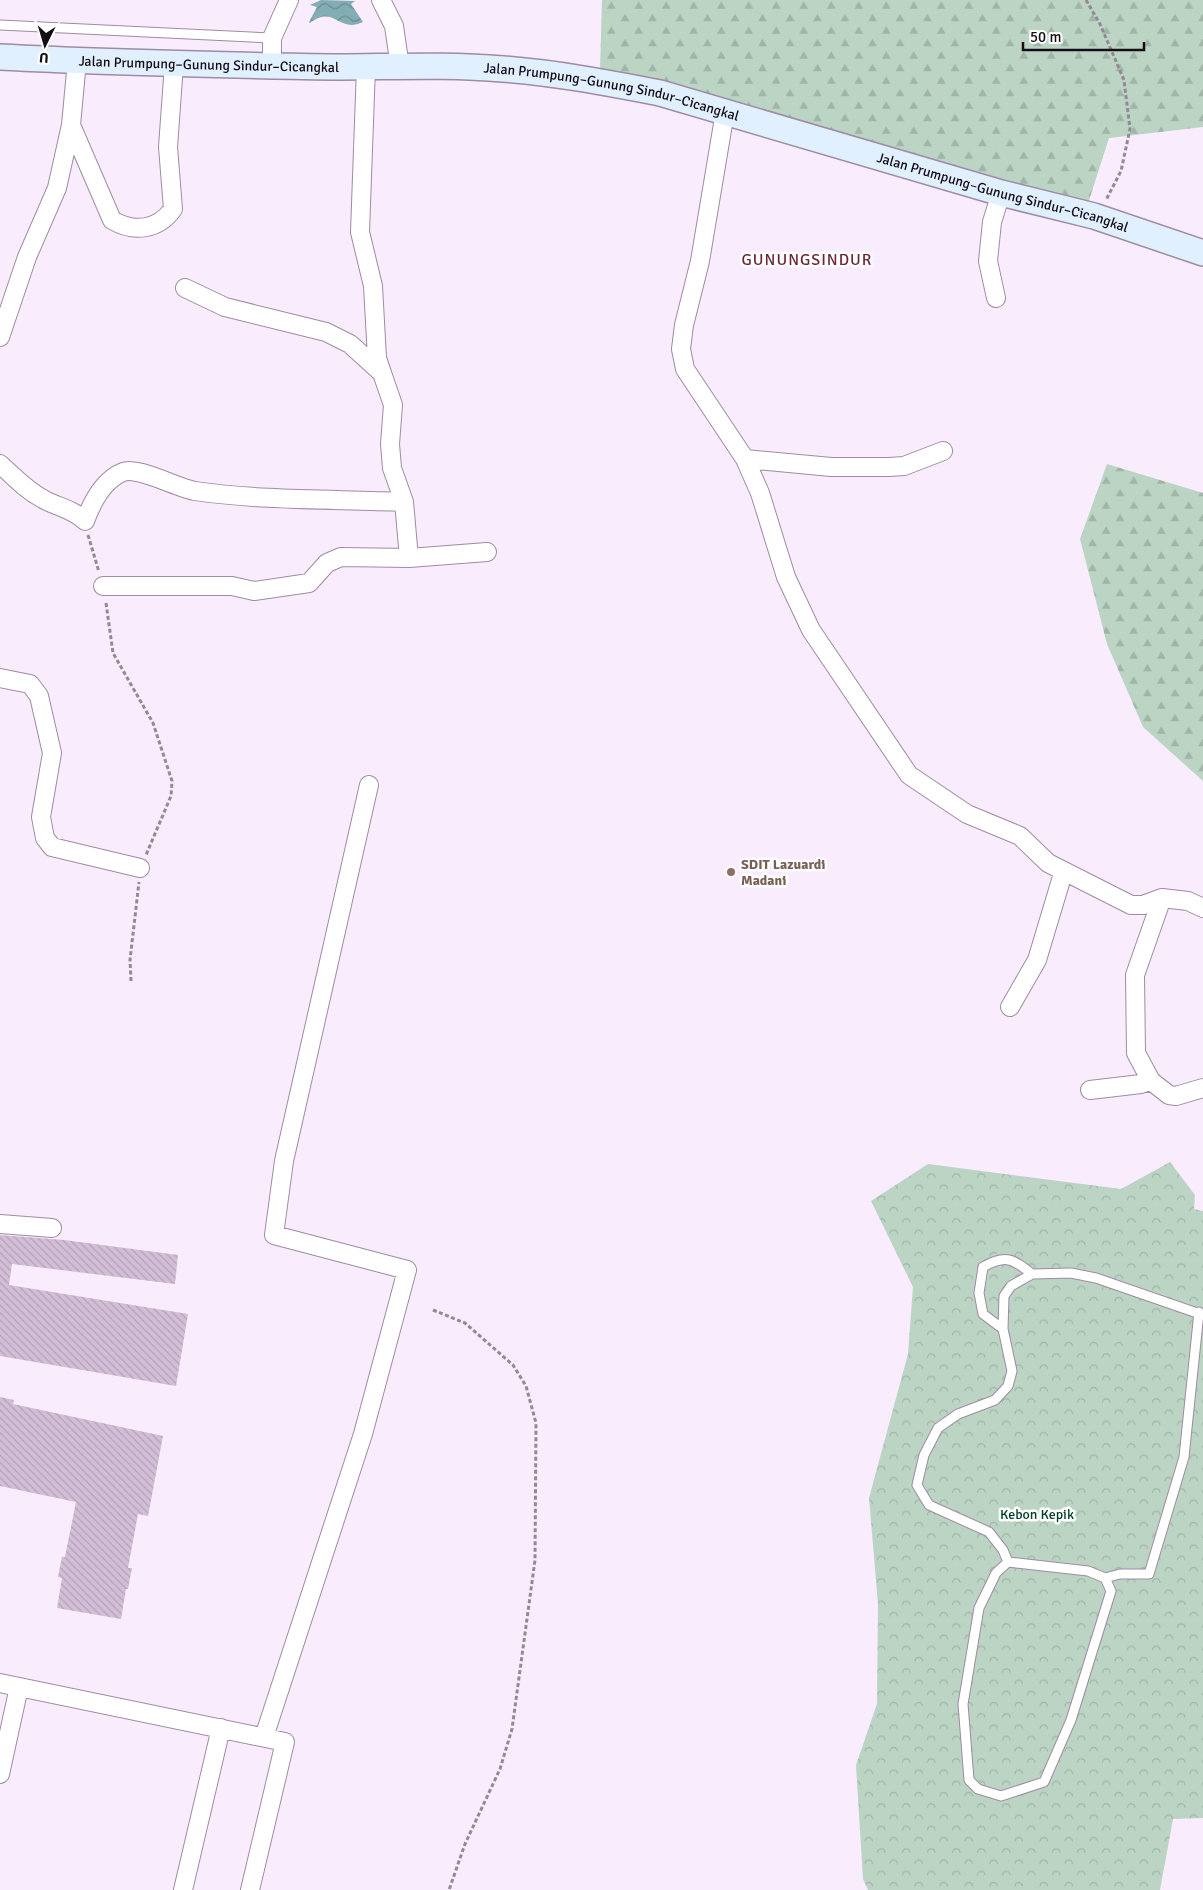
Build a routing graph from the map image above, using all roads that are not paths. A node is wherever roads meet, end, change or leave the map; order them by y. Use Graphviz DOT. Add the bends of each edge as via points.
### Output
graph roads {
  1 [pos="290,0"];
  2 [pos="381,0"];
  3 [pos="0,25"];
  4 [pos="272,38"];
  5 [pos="0,57"];
  6 [pos="77,61"];
  7 [pos="174,64"];
  8 [pos="272,66"];
  9 [pos="366,67"];
  10 [pos="400,67"];
  11 [pos="725,112"];
  12 [pos="71,124"];
  13 [pos="1001,193"];
  14 [pos="1203,253"];
  15 [pos="185,288"];
  16 [pos="996,298"];
  17 [pos="0,338"];
  18 [pos="382,373"];
  19 [pos="943,452"];
  20 [pos="745,459"];
  21 [pos="0,464"];
  22 [pos="404,502"];
  23 [pos="487,552"];
  24 [pos="410,558"];
  25 [pos="103,586"];
  26 [pos="0,678"];
  27 [pos="369,785"];
  28 [pos="140,868"];
  29 [pos="1067,873"];
  30 [pos="1162,898"];
  31 [pos="1203,908"];
  32 [pos="1010,1007"];
  33 [pos="1152,1081"];
  34 [pos="1203,1088"];
  35 [pos="1090,1090"];
  36 [pos="0,1224"];
  37 [pos="52,1228"];
  38 [pos="1032,1274"];
  39 [pos="1201,1314"];
  40 [pos="1003,1329"];
  41 [pos="1008,1562"];
  42 [pos="1105,1578"];
  43 [pos="0,1683"];
  44 [pos="20,1687"];
  45 [pos="221,1728"];
  46 [pos="264,1737"];
  47 [pos="0,1774"];
  48 [pos="183,1890"];
  49 [pos="250,1890"];
  1 -- 4 [label="street"];
  2 -- 10 [label="street" via="394,26"];
  3 -- 4 [label="lane"];
  4 -- 8 [label="street"];
  5 -- 6 [label="main road, Jalan Prumpung–Gunung Sindur–Cicangkal"];
  6 -- 7 [label="main road, Jalan Prumpung–Gunung Sindur–Cicangkal"];
  6 -- 12 [label="street"];
  7 -- 8 [label="main road, Jalan Prumpung–Gunung Sindur–Cicangkal"];
  7 -- 12 [label="street" via="168,147 173,209 166,218 148,228 122,226 112,220"];
  8 -- 9 [label="main road, Jalan Prumpung–Gunung Sindur–Cicangkal"];
  9 -- 10 [label="main road, Jalan Prumpung–Gunung Sindur–Cicangkal"];
  9 -- 18 [label="street" via="360,232 372,286 377,358"];
  10 -- 11 [label="main road, Jalan Prumpung–Gunung Sindur–Cicangkal" via="463,66 538,72 660,93"];
  11 -- 13 [label="main road, Jalan Prumpung–Gunung Sindur–Cicangkal"];
  11 -- 20 [label="street" via="700,261 681,349 685,369"];
  12 -- 17 [label="street" via="58,188 27,257"];
  13 -- 14 [label="main road, Jalan Prumpung–Gunung Sindur–Cicangkal" via="1094,216"];
  13 -- 16 [label="street" via="992,222 988,261"];
  15 -- 18 [label="street" via="225,307 326,332 350,344"];
  18 -- 22 [label="street" via="393,406 392,468"];
  19 -- 20 [label="street" via="889,468 831,467"];
  20 -- 29 [label="street" via="760,493 786,577 811,630 910,775 967,814 1020,836 1048,863"];
  21 -- 22 [label="street" via="43,500 78,514 84,521 91,503 107,482 123,472 134,470 186,489 232,496"];
  22 -- 24 [label="street"];
  23 -- 24 [label="street"];
  24 -- 25 [label="street" via="341,557 327,563 309,583 254,590 232,586"];
  26 -- 28 [label="street" via="30,684 39,696 52,753 41,817 45,838 52,847"];
  27 -- 46 [label="street" via="284,1161 274,1235 407,1270 362,1434"];
  29 -- 30 [label="street" via="1131,905 1143,905"];
  29 -- 32 [label="street" via="1061,880 1037,960"];
  30 -- 31 [label="street" via="1188,901"];
  30 -- 33 [label="street" via="1135,975 1136,1053"];
  33 -- 34 [label="street" via="1169,1095 1176,1096"];
  33 -- 35 [label="street"];
  36 -- 37 [label="street"];
  38 -- 39 [label="lane" via="1071,1273 1096,1278"];
  38 -- 40 [label="lane" via="1011,1286 1004,1296"];
  38 -- 40 [label="lane" via="1014,1260 995,1260 983,1267 978,1293 983,1314"];
  39 -- 42 [label="lane" via="1184,1457 1149,1574 1120,1574"];
  40 -- 41 [label="lane" via="1012,1372 1008,1386 995,1400 958,1414 938,1428 924,1455 917,1485 930,1505 989,1532"];
  41 -- 42 [label="lane" via="1088,1572"];
  41 -- 42 [label="lane" via="996,1573 979,1608 963,1704 969,1780 978,1789 1001,1796 1044,1782 1071,1720 1111,1591"];
  43 -- 44 [label="street"];
  44 -- 45 [label="street"];
  44 -- 47 [label="street"];
  45 -- 46 [label="street"];
  45 -- 48 [label="street"];
  46 -- 49 [label="street" via="285,1742"];
}
